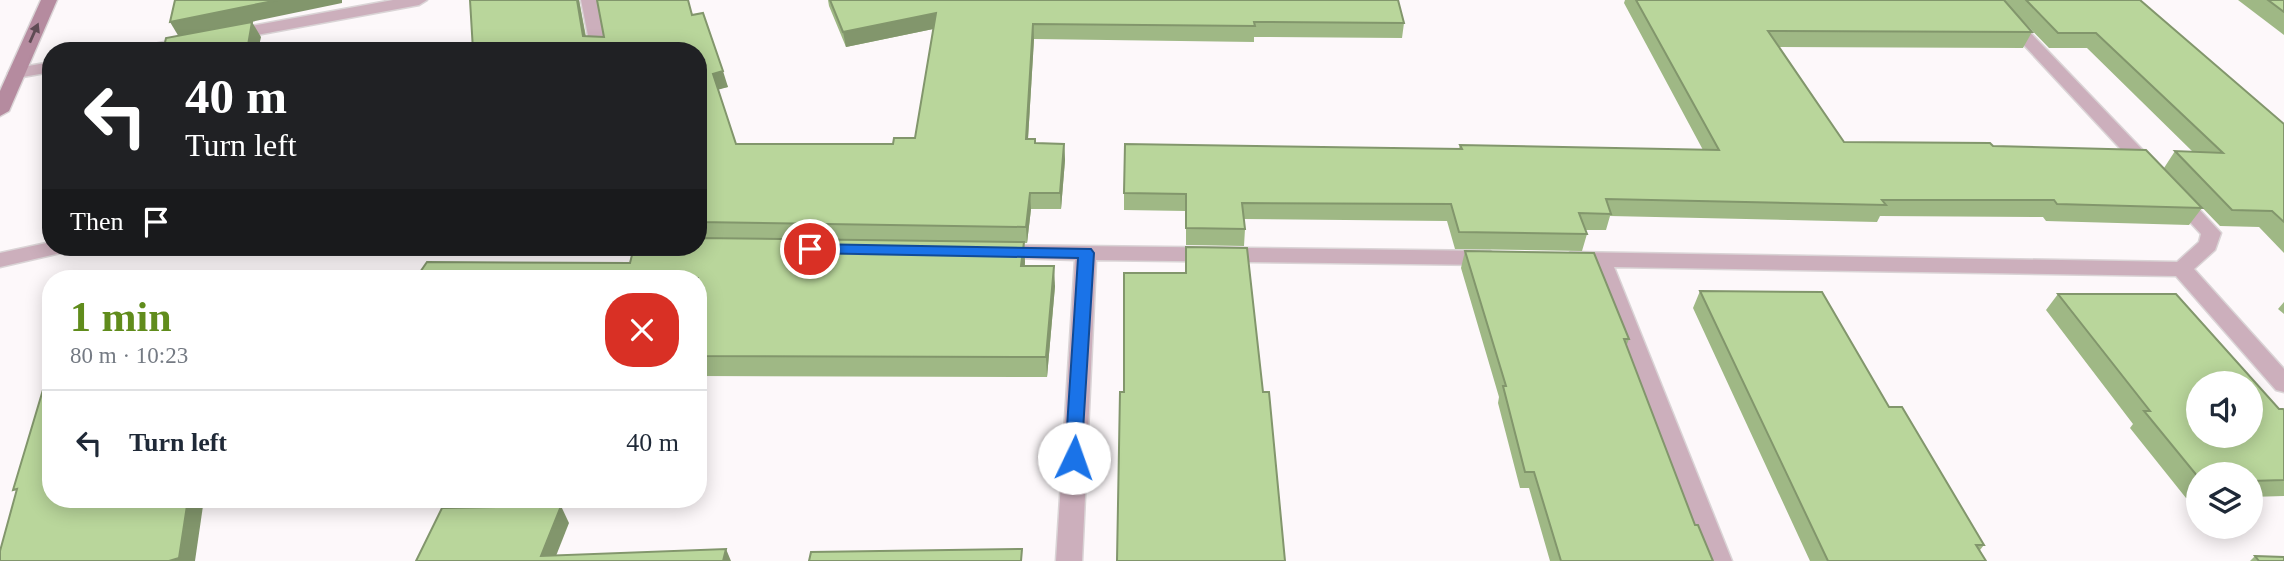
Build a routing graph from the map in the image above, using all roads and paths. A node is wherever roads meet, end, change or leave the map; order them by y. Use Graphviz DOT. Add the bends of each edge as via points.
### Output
graph roads {
  1 [pos="49,0"];
  2 [pos="419,0"];
  3 [pos="589,0"];
  4 [pos="1990,0"];
  5 [pos="193,42"];
  6 [pos="596,42"];
  7 [pos="42,69"];
  8 [pos="17,73"];
  9 [pos="0,111"];
  10 [pos="42,251"];
  11 [pos="976,251"];
  12 [pos="1086,253"];
  13 [pos="1517,258"];
  14 [pos="1545,259"];
  15 [pos="0,260"];
  16 [pos="1601,260"];
  17 [pos="2182,269"];
  18 [pos="2284,384"];
  19 [pos="1069,561"];
  20 [pos="1719,561"];
  8 -- 1 [label="main road, one-way"];
  2 -- 5 [label="street"];
  3 -- 6 [label="street"];
  4 -- 17 [label="street" via="2211,233 2208,245"];
  7 -- 8 [label="street"];
  8 -- 9 [label="main road"];
  10 -- 15 [label="street"];
  11 -- 12 [label="street"];
  12 -- 13 [label="street"];
  12 -- 19 [label="street"];
  14 -- 16 [label="street"];
  16 -- 17 [label="street"];
  16 -- 20 [label="street"];
  17 -- 18 [label="street"];
}
